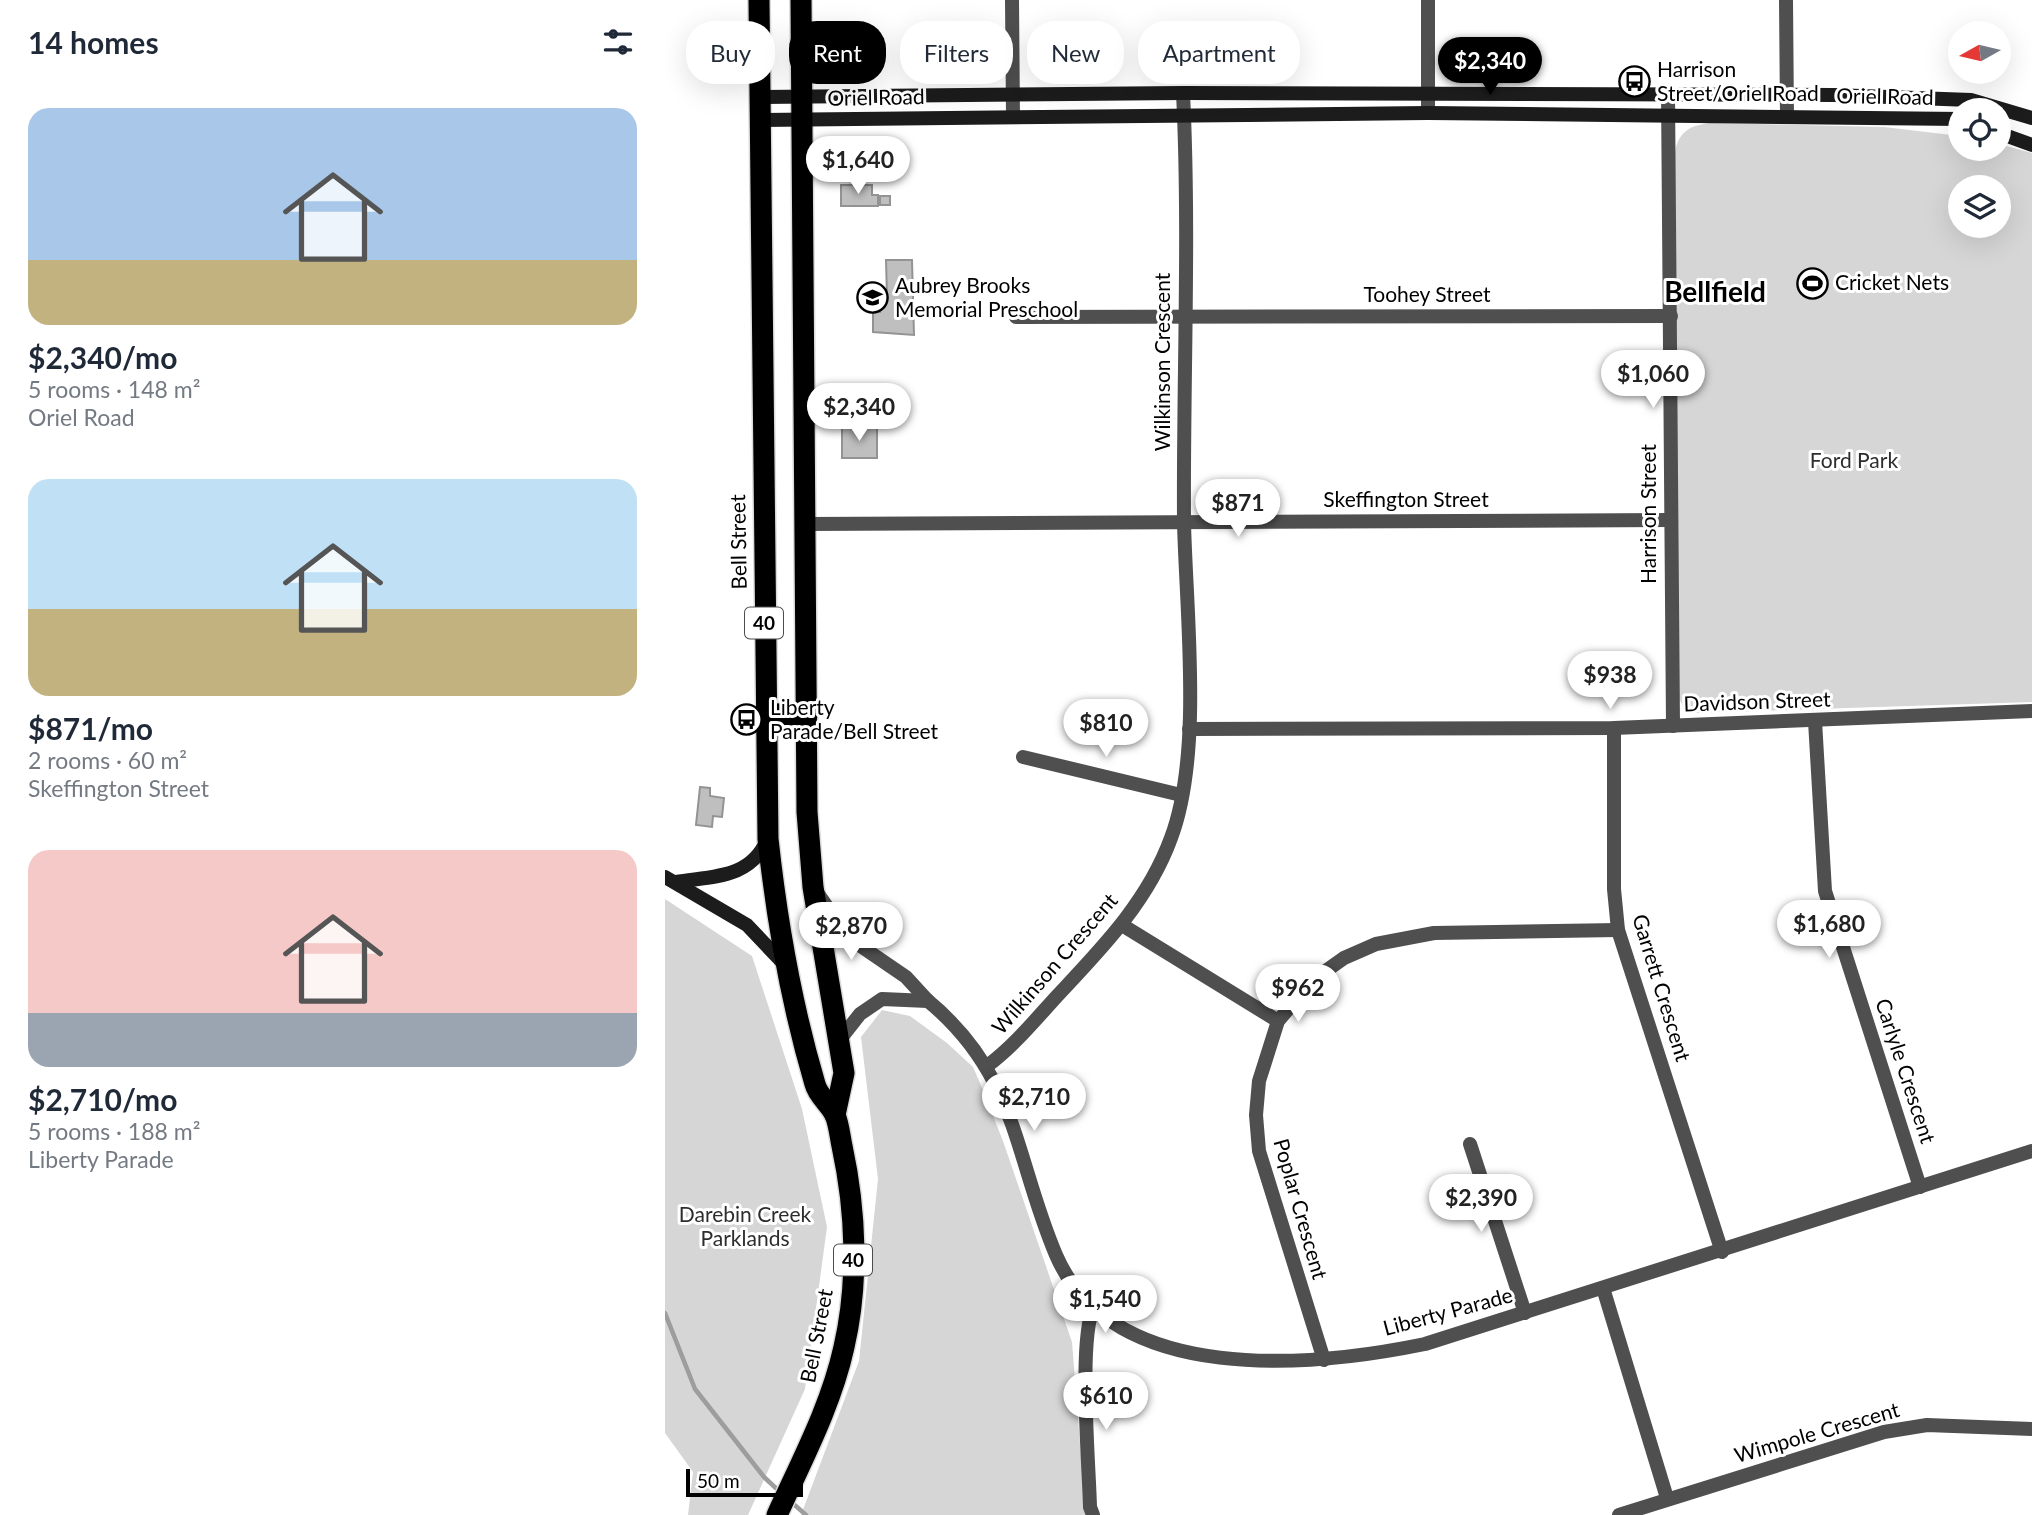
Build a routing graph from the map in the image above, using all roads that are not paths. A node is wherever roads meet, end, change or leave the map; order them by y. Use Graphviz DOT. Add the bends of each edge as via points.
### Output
graph roads {
  1 [pos="759,0"];
  2 [pos="801,0"];
  3 [pos="1013,0"];
  4 [pos="1428,0"];
  5 [pos="1786,0"];
  6 [pos="1184,93"];
  7 [pos="1668,93"];
  8 [pos="1013,94"];
  9 [pos="1788,94"];
  10 [pos="1428,95"];
  11 [pos="802,96"];
  12 [pos="760,97"];
  13 [pos="1428,113"];
  14 [pos="1668,116"];
  15 [pos="1013,117"];
  16 [pos="1787,117"];
  17 [pos="1185,118"];
  18 [pos="2032,118"];
  19 [pos="759,120"];
  20 [pos="802,120"];
  21 [pos="1948,120"];
  22 [pos="2011,137"];
  23 [pos="2032,145"];
  24 [pos="1671,316"];
  25 [pos="1016,317"];
  26 [pos="1184,317"];
  27 [pos="1670,520"];
  28 [pos="1184,522"];
  29 [pos="806,524"];
  30 [pos="2032,711"];
  31 [pos="765,713"];
  32 [pos="807,716"];
  33 [pos="1815,721"];
  34 [pos="1673,726"];
  35 [pos="1614,728"];
  36 [pos="1189,729"];
  37 [pos="1023,757"];
  38 [pos="1181,795"];
  39 [pos="768,839"];
  40 [pos="671,879"];
  41 [pos="813,887"];
  42 [pos="1122,925"];
  43 [pos="1618,930"];
  44 [pos="784,964"];
  45 [pos="927,1000"];
  46 [pos="1278,1021"];
  47 [pos="838,1042"];
  48 [pos="987,1066"];
  49 [pos="835,1115"];
  50 [pos="1470,1144"];
  51 [pos="2032,1151"];
  52 [pos="1920,1186"];
  53 [pos="1722,1252"];
  54 [pos="1603,1288"];
  55 [pos="1094,1306"];
  56 [pos="1525,1313"];
  57 [pos="1324,1360"];
  58 [pos="2032,1429"];
  59 [pos="1667,1498"];
  60 [pos="776,1515"];
  61 [pos="1093,1515"];
  62 [pos="1619,1515"];
  1 -- 12 [label="highway, Bell Street / 40"];
  2 -- 11 [label="highway, Bell Street / 40"];
  3 -- 8 [label="street"];
  4 -- 10 [label="street"];
  5 -- 9 [label="street"];
  6 -- 8 [label="main road, Oriel Road"];
  6 -- 10 [label="main road, Oriel Road"];
  6 -- 17 [label="street, Wilkinson Crescent"];
  7 -- 9 [label="main road, Oriel Road"];
  7 -- 10 [label="main road, Oriel Road"];
  7 -- 14 [label="street, Harrison Street"];
  8 -- 11 [label="main road, Oriel Road"];
  8 -- 15 [label="street"];
  9 -- 16 [label="street"];
  9 -- 18 [label="main road, Oriel Road" via="1971,100"];
  10 -- 13 [label="street"];
  11 -- 12 [label="main road, Oriel Road"];
  11 -- 20 [label="highway, Bell Street / 40"];
  12 -- 19 [label="highway, Bell Street / 40"];
  13 -- 14 [label="main road, Oriel Road"];
  13 -- 17 [label="main road, Oriel Road"];
  14 -- 16 [label="main road, Oriel Road"];
  14 -- 24 [label="street, Harrison Street"];
  15 -- 17 [label="main road, Oriel Road"];
  15 -- 20 [label="main road, Oriel Road"];
  16 -- 21 [label="main road, Oriel Road"];
  17 -- 26 [label="street, Wilkinson Crescent"];
  19 -- 20 [label="main road, Oriel Road"];
  19 -- 31 [label="highway, Bell Street / 40"];
  20 -- 29 [label="highway, Bell Street / 40"];
  22 -- 23 [label="main road"];
  24 -- 26 [label="street, Toohey Street"];
  24 -- 27 [label="street, Harrison Street"];
  25 -- 26 [label="street, Toohey Street"];
  26 -- 28 [label="street, Wilkinson Crescent"];
  27 -- 28 [label="street, Skeffington Street"];
  27 -- 34 [label="street, Harrison Street"];
  28 -- 29 [label="street, Skeffington Street"];
  28 -- 36 [label="street, Wilkinson Crescent"];
  29 -- 32 [label="highway, Bell Street / 40"];
  30 -- 33 [label="street, Davidson Street"];
  31 -- 32 [label="highway"];
  31 -- 39 [label="highway, Bell Street / 40"];
  32 -- 41 [label="highway, Bell Street / 40"];
  33 -- 34 [label="street, Davidson Street"];
  33 -- 52 [label="street, Carlyle Crescent" via="1825,891"];
  34 -- 35 [label="street, Davidson Street"];
  35 -- 36 [label="street, Davidson Street"];
  35 -- 43 [label="street, Garrett Crescent"];
  36 -- 38 [label="street, Wilkinson Crescent"];
  37 -- 38 [label="street"];
  38 -- 42 [label="street, Wilkinson Crescent" via="1172,835 1154,877"];
  39 -- 40 [label="main road" via="746,867 720,877"];
  39 -- 44 [label="highway, Bell Street / 40"];
  40 -- 44 [label="main road" via="747,925"];
  41 -- 45 [label="street, Liberty Parade" via="849,938 906,977"];
  41 -- 47 [label="highway, Bell Street / 40"];
  42 -- 46 [label="street"];
  42 -- 48 [label="street, Wilkinson Crescent" via="1010,1048"];
  43 -- 46 [label="street, Poplar Crescent" via="1434,933 1376,944 1343,958 1313,980"];
  43 -- 53 [label="street, Garrett Crescent"];
  44 -- 49 [label="highway, Bell Street / 40" via="816,1088"];
  45 -- 47 [label="street" via="882,999 860,1014"];
  45 -- 48 [label="street, Liberty Parade" via="953,1022"];
  46 -- 57 [label="street, Poplar Crescent" via="1262,1065 1257,1098 1259,1151"];
  47 -- 49 [label="highway, Bell Street / 40" via="844,1073"];
  48 -- 55 [label="street, Liberty Parade" via="1012,1122 1057,1258 1073,1285"];
  49 -- 60 [label="highway, Bell Street / 40" via="849,1190 853,1266 844,1346 827,1404"];
  50 -- 56 [label="street"];
  51 -- 52 [label="street, Liberty Parade"];
  52 -- 53 [label="street, Liberty Parade"];
  53 -- 54 [label="street, Liberty Parade"];
  54 -- 56 [label="street, Liberty Parade"];
  54 -- 59 [label="street"];
  55 -- 57 [label="street, Liberty Parade" via="1135,1334 1184,1352 1266,1361"];
  55 -- 61 [label="street" via="1088,1319 1087,1356"];
  56 -- 57 [label="street, Liberty Parade" via="1425,1344"];
  58 -- 59 [label="street, Wimpole Crescent" via="1927,1425 1884,1432"];
  59 -- 62 [label="street, Wimpole Crescent"];
}
